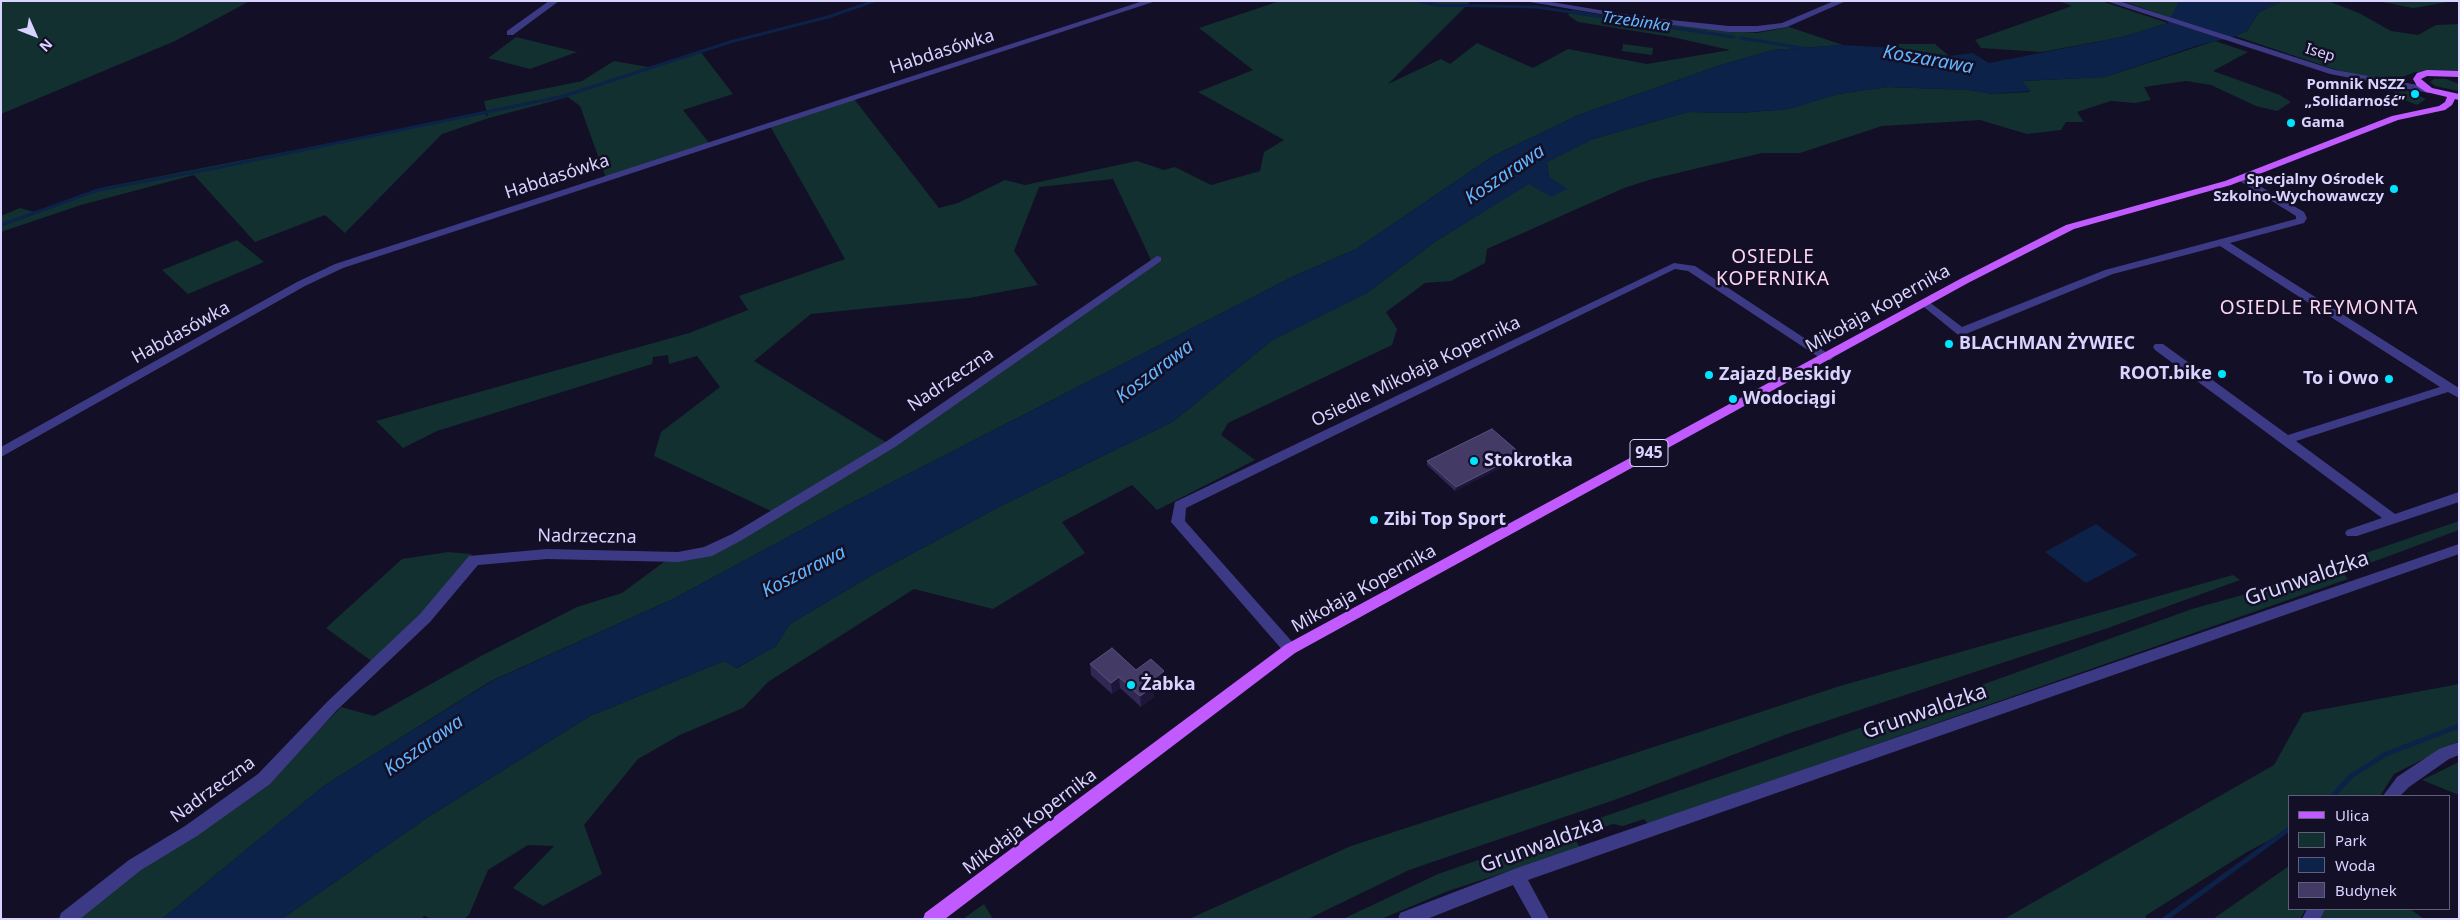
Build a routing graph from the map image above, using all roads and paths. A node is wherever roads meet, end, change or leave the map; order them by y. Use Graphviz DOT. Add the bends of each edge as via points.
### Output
graph roads {
  1 [pos="555,1"];
  2 [pos="1152,1"];
  3 [pos="1528,1"];
  4 [pos="1842,1"];
  5 [pos="2112,2"];
  6 [pos="510,33"];
  7 [pos="2459,74"];
  8 [pos="2385,82"];
  9 [pos="2418,82"];
  10 [pos="2432,91"];
  11 [pos="2456,97"];
  12 [pos="2430,109"];
  13 [pos="2241,178"];
  14 [pos="2221,242"];
  15 [pos="1157,259"];
  16 [pos="1924,303"];
  17 [pos="2159,347"];
  18 [pos="1826,357"];
  19 [pos="2454,391"];
  20 [pos="2287,440"];
  21 [pos="1,453"];
  22 [pos="2459,497"];
  23 [pos="2394,519"];
  24 [pos="2352,533"];
  25 [pos="2459,548"];
  26 [pos="1290,649"];
  27 [pos="2459,748"];
  28 [pos="2392,795"];
  29 [pos="1517,876"];
  30 [pos="67,919"];
  31 [pos="931,919"];
  32 [pos="1406,919"];
  33 [pos="1542,919"];
  1 -- 6 [label="street"];
  2 -- 21 [label="street, Habdasówka" via="339,266 301,284"];
  3 -- 4 [label="street" via="1642,19 1757,29 1784,25"];
  5 -- 8 [label="street, Isep" via="2333,72"];
  7 -- 9 [label="main road" via="2423,74 2418,77"];
  8 -- 9 [label="street, Isep"];
  8 -- 10 [label="street, Isep"];
  9 -- 10 [label="main road, 945"];
  10 -- 11 [label="main road, 945"];
  10 -- 12 [label="main road" via="2435,102"];
  11 -- 12 [label="main road, Mikołaja Kopernika / 945" via="2442,108"];
  12 -- 13 [label="main road, Mikołaja Kopernika / 945" via="2395,118"];
  13 -- 14 [label="street" via="2302,218"];
  13 -- 16 [label="main road, Mikołaja Kopernika / 945" via="2070,227"];
  14 -- 16 [label="street" via="2109,272 1962,332"];
  14 -- 19 [label="street"];
  15 -- 30 [label="street, Nadrzeczna" via="891,444 707,552 678,557 548,554 474,560 425,618 332,706 264,779 191,831 135,865"];
  16 -- 18 [label="main road, Mikołaja Kopernika / 945"];
  17 -- 20 [label="street"];
  18 -- 26 [label="main road, Mikołaja Kopernika / 945"];
  18 -- 26 [label="street, Osiedle Mikołaja Kopernika" via="1691,268 1674,266 1180,505 1178,522"];
  19 -- 20 [label="street"];
  20 -- 23 [label="street"];
  22 -- 23 [label="street"];
  23 -- 24 [label="street"];
  25 -- 29 [label="street, Grunwaldzka"];
  26 -- 31 [label="main road, Mikołaja Kopernika / 945"];
  27 -- 28 [label="street" via="2444,754 2403,782"];
  29 -- 32 [label="street, Grunwaldzka"];
  29 -- 33 [label="street"];
}
